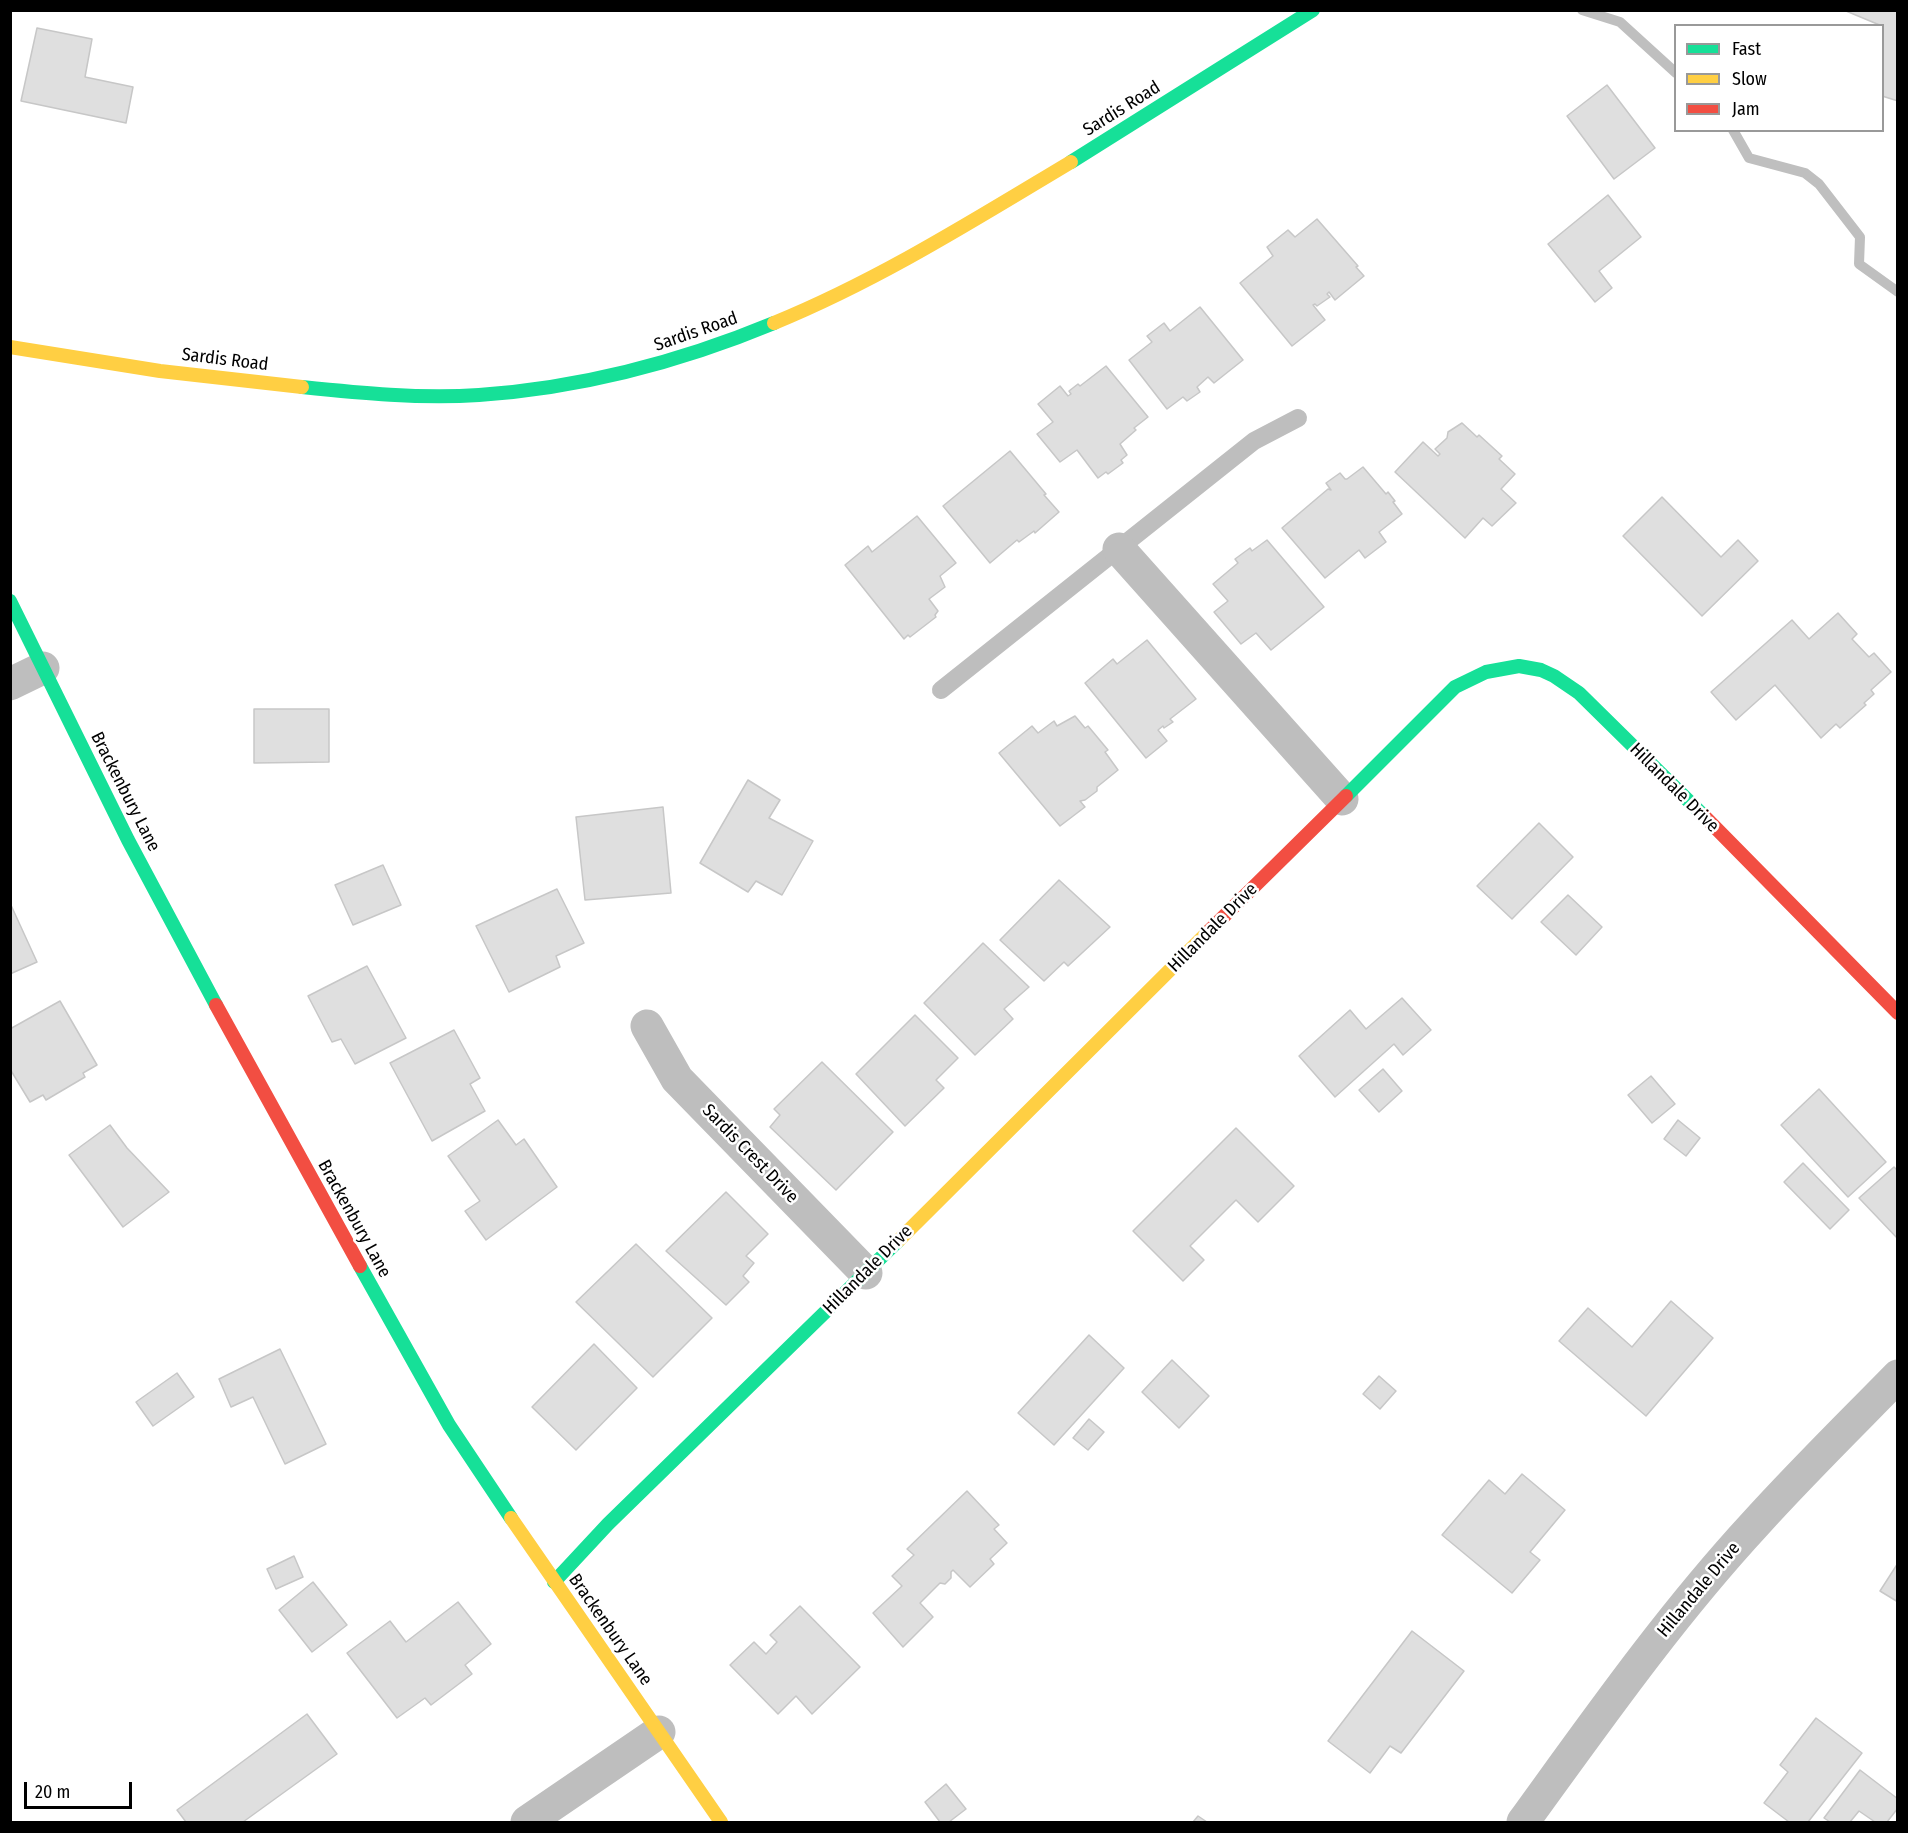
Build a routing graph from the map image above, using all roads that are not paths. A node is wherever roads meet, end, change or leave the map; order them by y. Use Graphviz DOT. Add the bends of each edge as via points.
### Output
graph roads {
  1 [pos="1313,10"];
  2 [pos="10,347"];
  3 [pos="1298,418"];
  4 [pos="1119,549"];
  5 [pos="10,601"];
  6 [pos="43,668"];
  7 [pos="10,684"];
  8 [pos="941,690"];
  9 [pos="1342,799"];
  10 [pos="1898,1013"];
  11 [pos="647,1026"];
  12 [pos="866,1273"];
  13 [pos="1898,1376"];
  14 [pos="554,1582"];
  15 [pos="659,1732"];
  16 [pos="527,1822"];
  17 [pos="721,1822"];
  18 [pos="1524,1822"];
  1 -- 2 [label="street, Sardis Road" via="1072,162 844,293 747,334 616,376 479,395 358,393 261,384"];
  3 -- 4 [label="lane" via="1254,441"];
  4 -- 8 [label="lane"];
  4 -- 9 [label="street"];
  5 -- 6 [label="street, Brackenbury Lane"];
  6 -- 7 [label="street"];
  6 -- 14 [label="street, Brackenbury Lane" via="128,840 368,1281 449,1425"];
  9 -- 10 [label="street, Hillandale Drive" via="1455,687 1472,675 1519,665 1539,669 1574,689"];
  9 -- 12 [label="street, Hillandale Drive"];
  11 -- 12 [label="street, Sardis Crest Drive" via="677,1078"];
  12 -- 14 [label="street, Hillandale Drive" via="608,1524"];
  13 -- 18 [label="street, Hillandale Drive" via="1754,1525 1666,1629"];
  14 -- 15 [label="street, Brackenbury Lane"];
  15 -- 16 [label="street"];
  15 -- 17 [label="street, Brackenbury Lane"];
}
